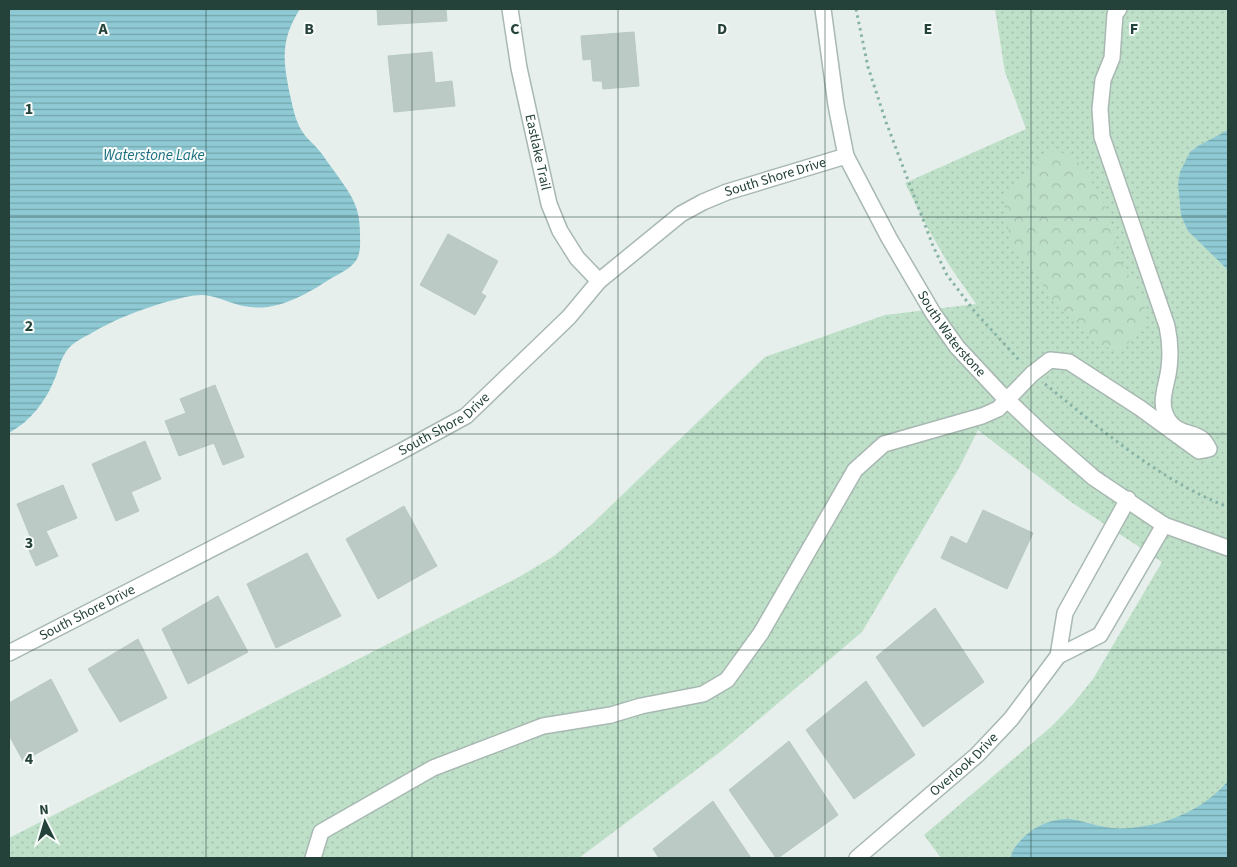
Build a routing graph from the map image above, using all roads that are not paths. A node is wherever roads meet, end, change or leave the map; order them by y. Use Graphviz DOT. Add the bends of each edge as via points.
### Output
graph roads {
  1 [pos="510,9"];
  2 [pos="823,9"];
  3 [pos="1119,9"];
  4 [pos="846,156"];
  5 [pos="600,281"];
  6 [pos="1007,400"];
  7 [pos="1128,499"];
  8 [pos="1164,525"];
  9 [pos="1228,548"];
  10 [pos="9,653"];
  11 [pos="1058,656"];
  12 [pos="313,858"];
  13 [pos="857,858"];
  1 -- 5 [label="street, Eastlake Trail" via="520,76 549,204 573,251"];
  2 -- 4 [label="street, South Waterstone"];
  3 -- 6 [label="street" via="1115,14 1112,58 1103,80 1102,137 1167,326 1171,346 1163,408 1170,422 1184,433 1202,439 1209,449 1199,451 1069,362 1050,360"];
  4 -- 5 [label="street, South Shore Drive" via="703,202 681,214"];
  4 -- 6 [label="street, South Waterstone" via="933,313 957,346"];
  5 -- 10 [label="street, South Shore Drive" via="569,317 466,416"];
  6 -- 7 [label="street, South Waterstone" via="1094,478"];
  6 -- 12 [label="street" via="998,409 982,416 884,444 855,470 762,633 727,680 703,694 611,715 543,726 433,768 321,832"];
  7 -- 8 [label="street, South Waterstone"];
  7 -- 11 [label="street, Overlook Drive" via="1065,613"];
  8 -- 9 [label="street, South Waterstone"];
  8 -- 11 [label="street, Overlook Drive" via="1100,634"];
  11 -- 13 [label="street, Overlook Drive" via="1011,719 977,755"];
}
